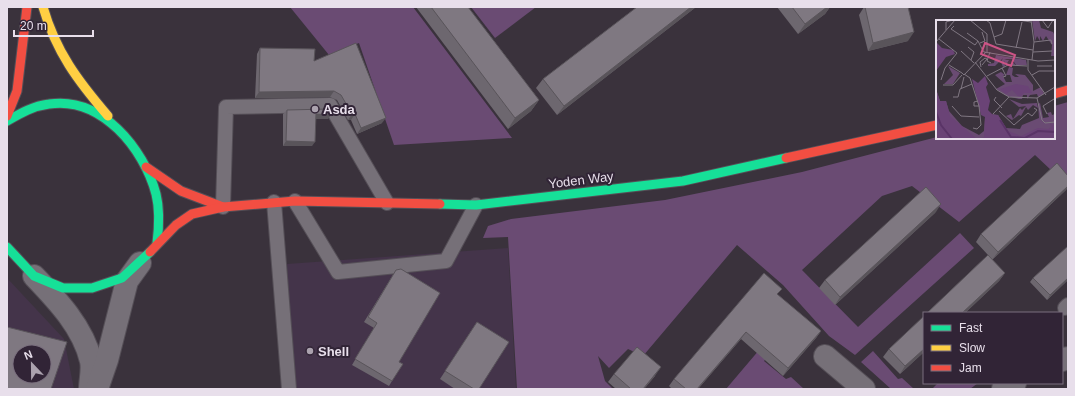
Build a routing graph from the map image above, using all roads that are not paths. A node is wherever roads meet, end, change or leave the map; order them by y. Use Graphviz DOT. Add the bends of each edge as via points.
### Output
graph roads {
  1 [pos="27,7"];
  2 [pos="43,7"];
  3 [pos="1068,90"];
  4 [pos="1055,94"];
  5 [pos="7,116"];
  6 [pos="7,120"];
  7 [pos="113,123"];
  8 [pos="936,125"];
  9 [pos="146,167"];
  10 [pos="295,201"];
  11 [pos="274,202"];
  12 [pos="387,204"];
  13 [pos="476,205"];
  14 [pos="223,207"];
  15 [pos="158,242"];
  16 [pos="7,247"];
  17 [pos="142,260"];
  18 [pos="34,276"];
  19 [pos="825,356"];
  20 [pos="1013,384"];
  21 [pos="90,389"];
  22 [pos="97,389"];
  23 [pos="289,389"];
  24 [pos="864,389"];
  25 [pos="1003,389"];
  1 -- 5 [label="main road" via="17,91"];
  2 -- 7 [label="main road" via="49,31 66,66"];
  3 -- 4 [label="main road"];
  6 -- 7 [label="main road" via="29,109 54,104 80,106"];
  7 -- 9 [label="main road" via="131,141"];
  8 -- 13 [label="main road, Yoden Way" via="683,181"];
  9 -- 14 [label="main road, Yoden Way" via="181,191"];
  9 -- 15 [label="main road" via="156,193 160,216"];
  10 -- 11 [label="main road, Yoden Way"];
  10 -- 12 [label="main road, Yoden Way"];
  10 -- 13 [label="lane" via="338,272 446,261"];
  11 -- 14 [label="main road, Yoden Way"];
  11 -- 23 [label="lane"];
  12 -- 13 [label="main road, Yoden Way"];
  12 -- 14 [label="lane" via="330,105 226,107"];
  14 -- 15 [label="main road, Yoden Way" via="192,214"];
  15 -- 17 [label="main road, Yoden Way"];
  16 -- 18 [label="main road"];
  17 -- 18 [label="main road, Yoden Way" via="122,278 92,288 63,288"];
  17 -- 22 [label="street" via="127,282"];
  18 -- 21 [label="street" via="64,308 82,337 91,362"];
  19 -- 24 [label="street"];
  20 -- 25 [label="street"];
}
